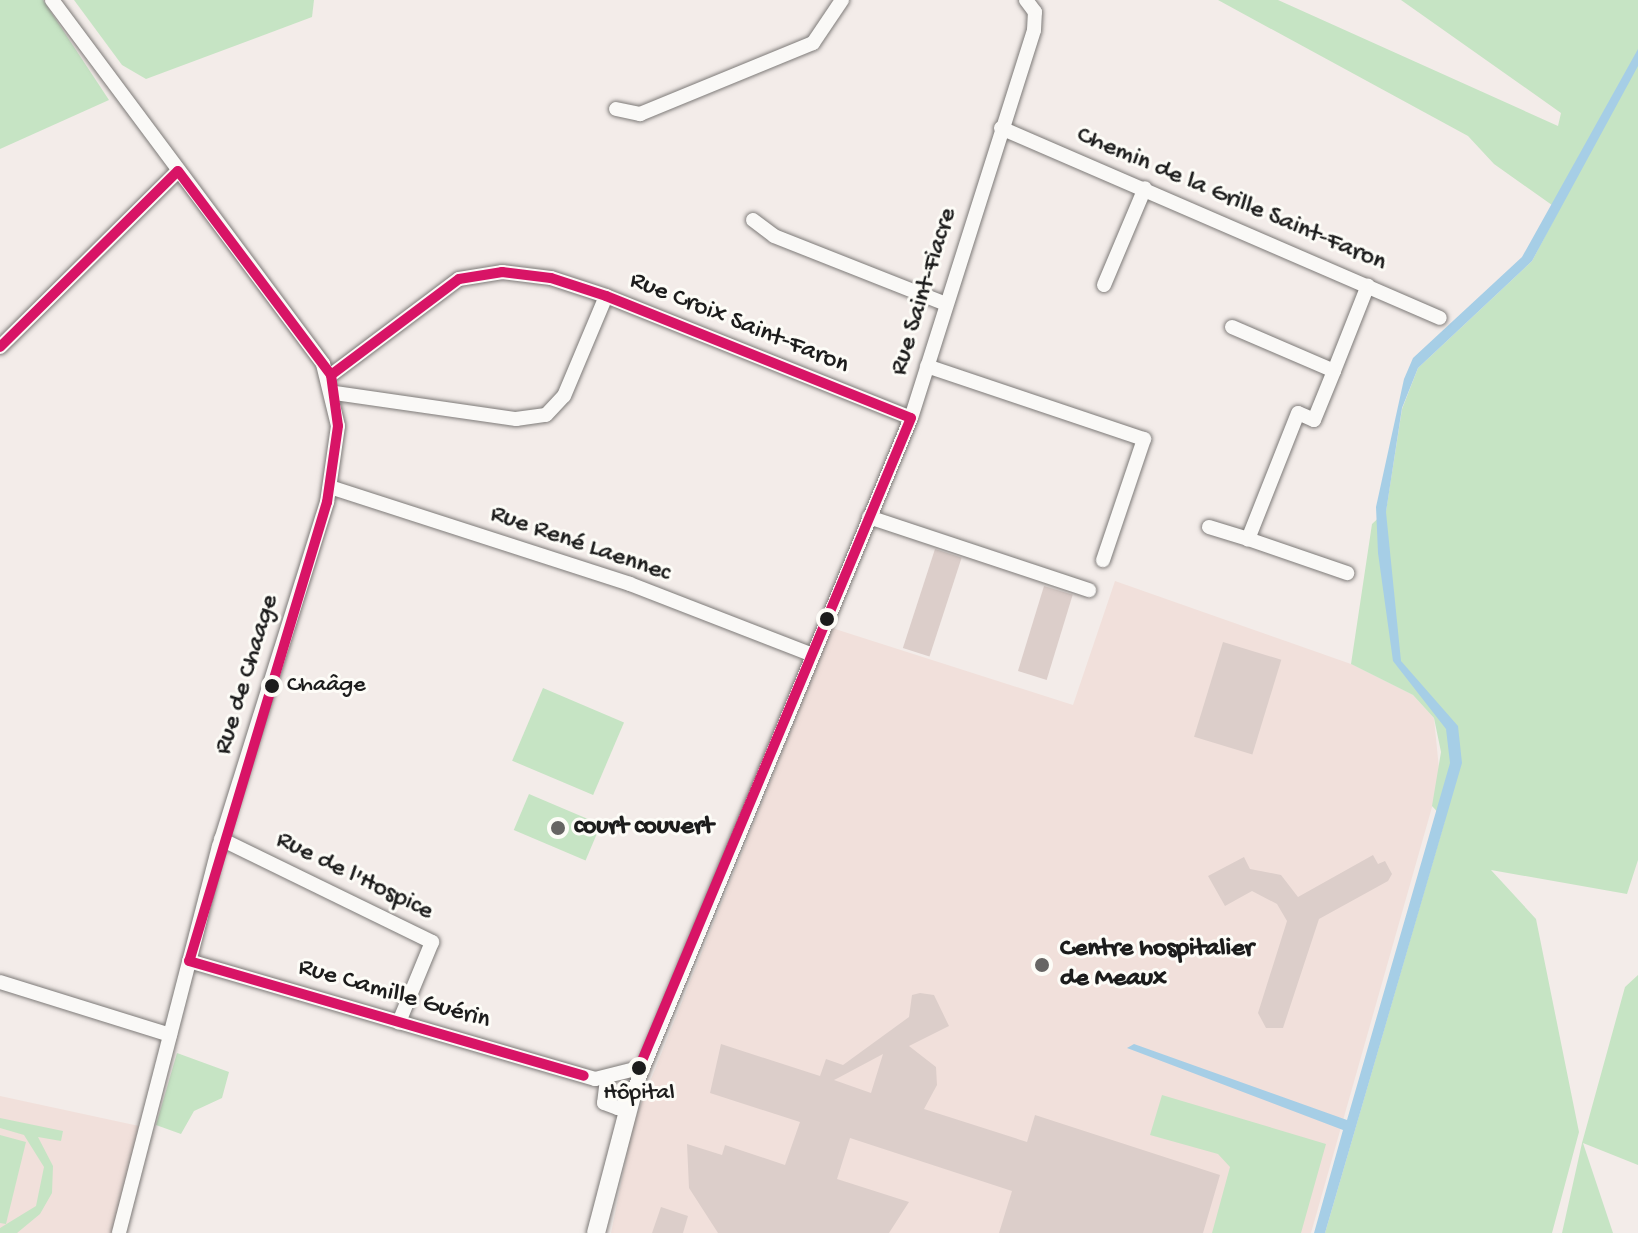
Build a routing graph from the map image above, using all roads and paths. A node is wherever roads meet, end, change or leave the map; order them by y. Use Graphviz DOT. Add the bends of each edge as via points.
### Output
graph roads {
  1 [pos="52,0"];
  2 [pos="842,0"];
  3 [pos="1031,6"];
  4 [pos="616,109"];
  5 [pos="1001,128"];
  6 [pos="178,171"];
  7 [pos="1145,188"];
  8 [pos="753,220"];
  9 [pos="1104,285"];
  10 [pos="1368,285"];
  11 [pos="606,296"];
  12 [pos="946,304"];
  13 [pos="1440,318"];
  14 [pos="1232,327"];
  15 [pos="0,347"];
  16 [pos="927,366"];
  17 [pos="1334,371"];
  18 [pos="331,375"];
  19 [pos="335,393"];
  20 [pos="911,418"];
  21 [pos="330,487"];
  22 [pos="869,517"];
  23 [pos="1209,527"];
  24 [pos="1248,539"];
  25 [pos="1103,560"];
  26 [pos="1347,573"];
  27 [pos="1089,590"];
  28 [pos="813,655"];
  29 [pos="221,839"];
  30 [pos="189,961"];
  31 [pos="0,982"];
  32 [pos="399,1022"];
  33 [pos="170,1035"];
  34 [pos="584,1076"];
  35 [pos="607,1079"];
  36 [pos="628,1090"];
  37 [pos="600,1094"];
  38 [pos="611,1107"];
  39 [pos="621,1126"];
  40 [pos="119,1233"];
  41 [pos="596,1233"];
  1 -- 6 [label="street, Rue de Chaage"];
  2 -- 4 [label="street" via="813,43 640,114"];
  3 -- 5 [label="street, Rue Saint-Fiacre"];
  5 -- 7 [label="street, Chemin de la Grille Saint-Faron"];
  5 -- 12 [label="street, Rue Saint-Fiacre"];
  6 -- 15 [label="street"];
  6 -- 18 [label="street, Rue de Chaage"];
  7 -- 9 [label="street"];
  7 -- 10 [label="street, Chemin de la Grille Saint-Faron"];
  8 -- 12 [label="street" via="774,236"];
  10 -- 13 [label="street, Chemin de la Grille Saint-Faron"];
  10 -- 17 [label="street"];
  11 -- 18 [label="street" via="551,278 469,275"];
  11 -- 19 [label="street, Rue Croix Saint-Faron" via="564,396 546,415 516,419"];
  11 -- 20 [label="street, Rue Croix Saint-Faron"];
  12 -- 16 [label="street, Rue Saint-Fiacre"];
  14 -- 17 [label="street"];
  16 -- 20 [label="street, Rue Saint-Fiacre"];
  16 -- 25 [label="street" via="1144,439"];
  17 -- 24 [label="street" via="1314,420 1298,413"];
  18 -- 19 [label="street, Rue de Chaage"];
  19 -- 21 [label="street, Rue de Chaage" via="338,426"];
  20 -- 22 [label="street, Rue Saint-Fiacre"];
  21 -- 28 [label="street, Rue René Laennec" via="630,584"];
  21 -- 29 [label="street, Rue de Chaage"];
  22 -- 27 [label="street"];
  22 -- 28 [label="street, Rue Saint-Fiacre"];
  23 -- 24 [label="street"];
  24 -- 26 [label="street"];
  28 -- 36 [label="street, Rue Saint-Fiacre"];
  29 -- 30 [label="street, Rue de Chaage"];
  29 -- 32 [label="street, Rue de l'Hospice" via="432,942"];
  30 -- 32 [label="street, Rue Camille Guérin"];
  30 -- 33 [label="street, Rue de Chaage"];
  31 -- 33 [label="street"];
  32 -- 34 [label="street, Rue Camille Guérin"];
  33 -- 40 [label="street, Rue de Chaage"];
  34 -- 35 [label="street, Rue Camille Guérin"];
  34 -- 37 [label="street"];
  35 -- 36 [label="street, Rue Camille Guérin"];
  35 -- 37 [label="street"];
  36 -- 38 [label="street"];
  36 -- 39 [label="street"];
  37 -- 38 [label="street"];
  38 -- 39 [label="street"];
  39 -- 41 [label="street"];
}
